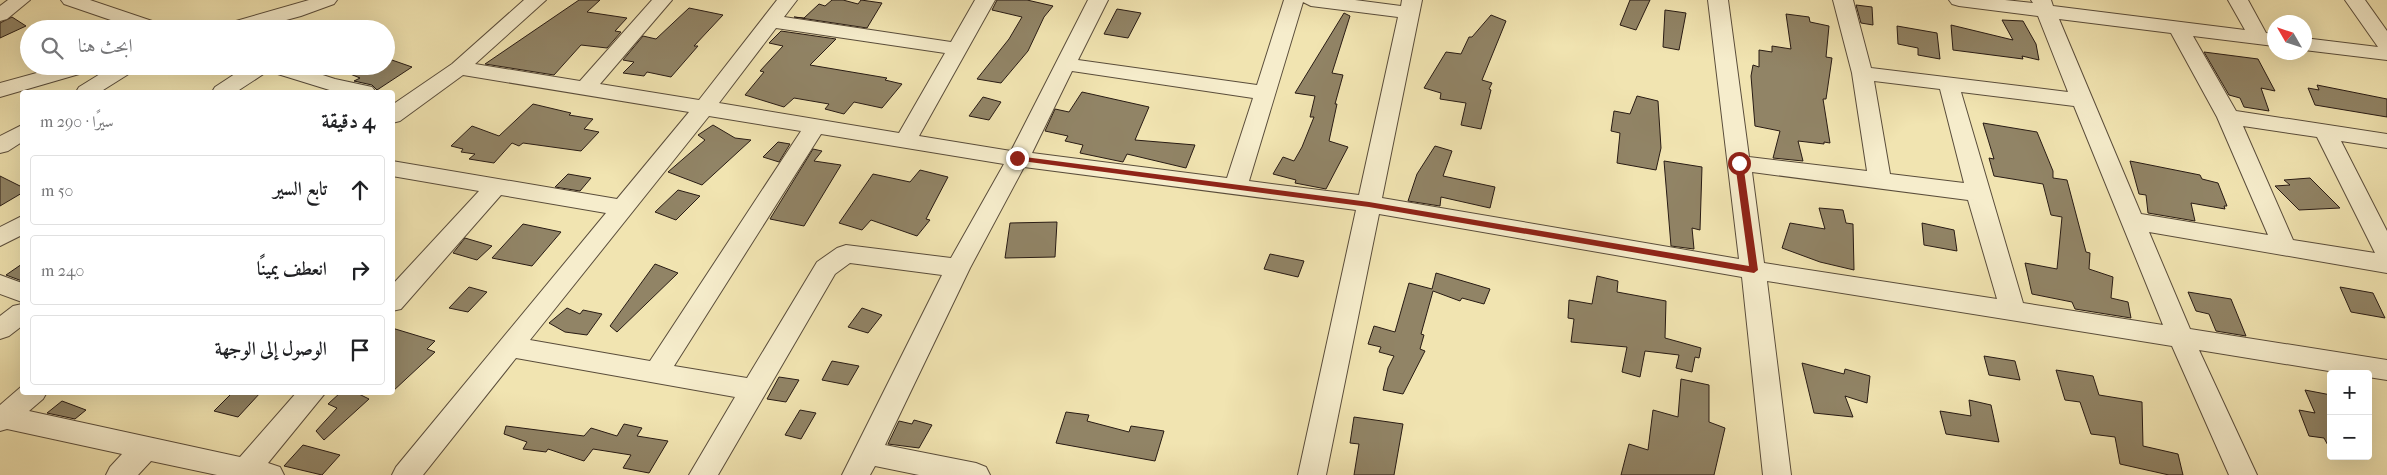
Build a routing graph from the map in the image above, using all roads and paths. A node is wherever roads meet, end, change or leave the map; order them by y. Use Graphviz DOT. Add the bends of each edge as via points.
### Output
graph roads {
  1 [pos="20,0"];
  2 [pos="71,0"];
  3 [pos="327,0"];
  4 [pos="536,0"];
  5 [pos="662,0"];
  6 [pos="786,0"];
  7 [pos="985,0"];
  8 [pos="1098,0"];
  9 [pos="1294,0"];
  10 [pos="1311,0"];
  11 [pos="1718,0"];
  12 [pos="1843,0"];
  13 [pos="1959,0"];
  14 [pos="2238,0"];
  15 [pos="2355,0"];
  16 [pos="2043,5"];
  17 [pos="1411,7"];
  18 [pos="0,15"];
  19 [pos="130,20"];
  20 [pos="263,20"];
  21 [pos="771,21"];
  22 [pos="2178,27"];
  23 [pos="2267,39"];
  24 [pos="2312,45"];
  25 [pos="2387,45"];
  26 [pos="957,49"];
  27 [pos="2387,54"];
  28 [pos="1066,64"];
  29 [pos="459,68"];
  30 [pos="1862,73"];
  31 [pos="54,75"];
  32 [pos="113,75"];
  33 [pos="248,75"];
  34 [pos="293,75"];
  35 [pos="1949,85"];
  36 [pos="586,88"];
  37 [pos="325,89"];
  38 [pos="0,90"];
  39 [pos="89,90"];
  40 [pos="225,90"];
  41 [pos="338,90"];
  42 [pos="1265,93"];
  43 [pos="2082,100"];
  44 [pos="398,105"];
  45 [pos="704,108"];
  46 [pos="2228,117"];
  47 [pos="815,126"];
  48 [pos="2325,132"];
  49 [pos="20,133"];
  50 [pos="2387,140"];
  51 [pos="904,141"];
  52 [pos="0,146"];
  53 [pos="1017,158"];
  54 [pos="1739,163"];
  55 [pos="395,169"];
  56 [pos="1880,181"];
  57 [pos="496,186"];
  58 [pos="1236,187"];
  59 [pos="1978,193"];
  60 [pos="1369,204"];
  61 [pos="624,208"];
  62 [pos="2132,221"];
  63 [pos="20,225"];
  64 [pos="0,238"];
  65 [pos="2284,246"];
  66 [pos="2387,254"];
  67 [pos="2387,264"];
  68 [pos="958,268"];
  69 [pos="1754,270"];
  70 [pos="0,284"];
  71 [pos="20,292"];
  72 [pos="395,299"];
  73 [pos="2013,310"];
  74 [pos="20,314"];
  75 [pos="0,329"];
  76 [pos="2180,336"];
  77 [pos="511,347"];
  78 [pos="2387,370"];
  79 [pos="656,373"];
  80 [pos="754,390"];
  81 [pos="30,395"];
  82 [pos="311,395"];
  83 [pos="2,419"];
  84 [pos="146,448"];
  85 [pos="862,464"];
  86 [pos="257,472"];
  87 [pos="120,475"];
  88 [pos="406,475"];
  89 [pos="703,475"];
  90 [pos="976,475"];
  91 [pos="1312,475"];
  92 [pos="1777,475"];
  93 [pos="2243,475"];
  1 -- 18 [label="street"];
  2 -- 19 [label="street"];
  3 -- 20 [label="street"];
  4 -- 29 [label="street"];
  5 -- 36 [label="street"];
  6 -- 21 [label="street"];
  7 -- 26 [label="street"];
  8 -- 28 [label="street"];
  9 -- 42 [label="street"];
  10 -- 17 [label="street"];
  11 -- 54 [label="street"];
  12 -- 30 [label="street"];
  13 -- 16 [label="street"];
  14 -- 23 [label="street"];
  15 -- 25 [label="street"];
  16 -- 22 [label="street"];
  16 -- 43 [label="street"];
  17 -- 60 [label="street"];
  21 -- 26 [label="street"];
  21 -- 45 [label="street"];
  22 -- 23 [label="street"];
  22 -- 46 [label="street"];
  24 -- 27 [label="street"];
  26 -- 51 [label="street"];
  28 -- 42 [label="street"];
  28 -- 53 [label="street"];
  29 -- 36 [label="street"];
  29 -- 44 [label="street"];
  30 -- 35 [label="street"];
  30 -- 56 [label="street"];
  31 -- 38 [label="street"];
  32 -- 39 [label="street"];
  33 -- 40 [label="street"];
  34 -- 37 [label="street"];
  35 -- 43 [label="street"];
  35 -- 59 [label="street"];
  36 -- 45 [label="street"];
  37 -- 41 [label="street"];
  42 -- 58 [label="street"];
  43 -- 62 [label="street"];
  45 -- 47 [label="street"];
  45 -- 61 [label="street"];
  46 -- 48 [label="street"];
  46 -- 65 [label="street"];
  47 -- 51 [label="street"];
  47 -- 79 [label="street"];
  48 -- 50 [label="street"];
  48 -- 66 [label="street"];
  49 -- 52 [label="street"];
  51 -- 53 [label="street"];
  53 -- 58 [label="street"];
  53 -- 68 [label="street"];
  54 -- 56 [label="street"];
  54 -- 69 [label="street"];
  55 -- 57 [label="street"];
  56 -- 59 [label="street"];
  57 -- 61 [label="street"];
  57 -- 72 [label="street"];
  58 -- 60 [label="street"];
  59 -- 73 [label="street"];
  60 -- 69 [label="street"];
  60 -- 91 [label="street"];
  61 -- 77 [label="street"];
  62 -- 65 [label="street"];
  62 -- 76 [label="street"];
  63 -- 64 [label="street"];
  65 -- 67 [label="street"];
  68 -- 80 [label="street" via="846,254 835,260 826,268"];
  68 -- 85 [label="street"];
  69 -- 73 [label="street"];
  69 -- 92 [label="street"];
  70 -- 71 [label="street"];
  73 -- 76 [label="street"];
  74 -- 75 [label="street"];
  76 -- 78 [label="street"];
  76 -- 93 [label="street"];
  77 -- 79 [label="street"];
  77 -- 88 [label="street"];
  79 -- 80 [label="street"];
  80 -- 89 [label="street"];
  81 -- 83 [label="street"];
  82 -- 86 [label="street"];
  83 -- 84 [label="street"];
  84 -- 86 [label="street"];
  84 -- 87 [label="street"];
  85 -- 90 [label="street"];
}
